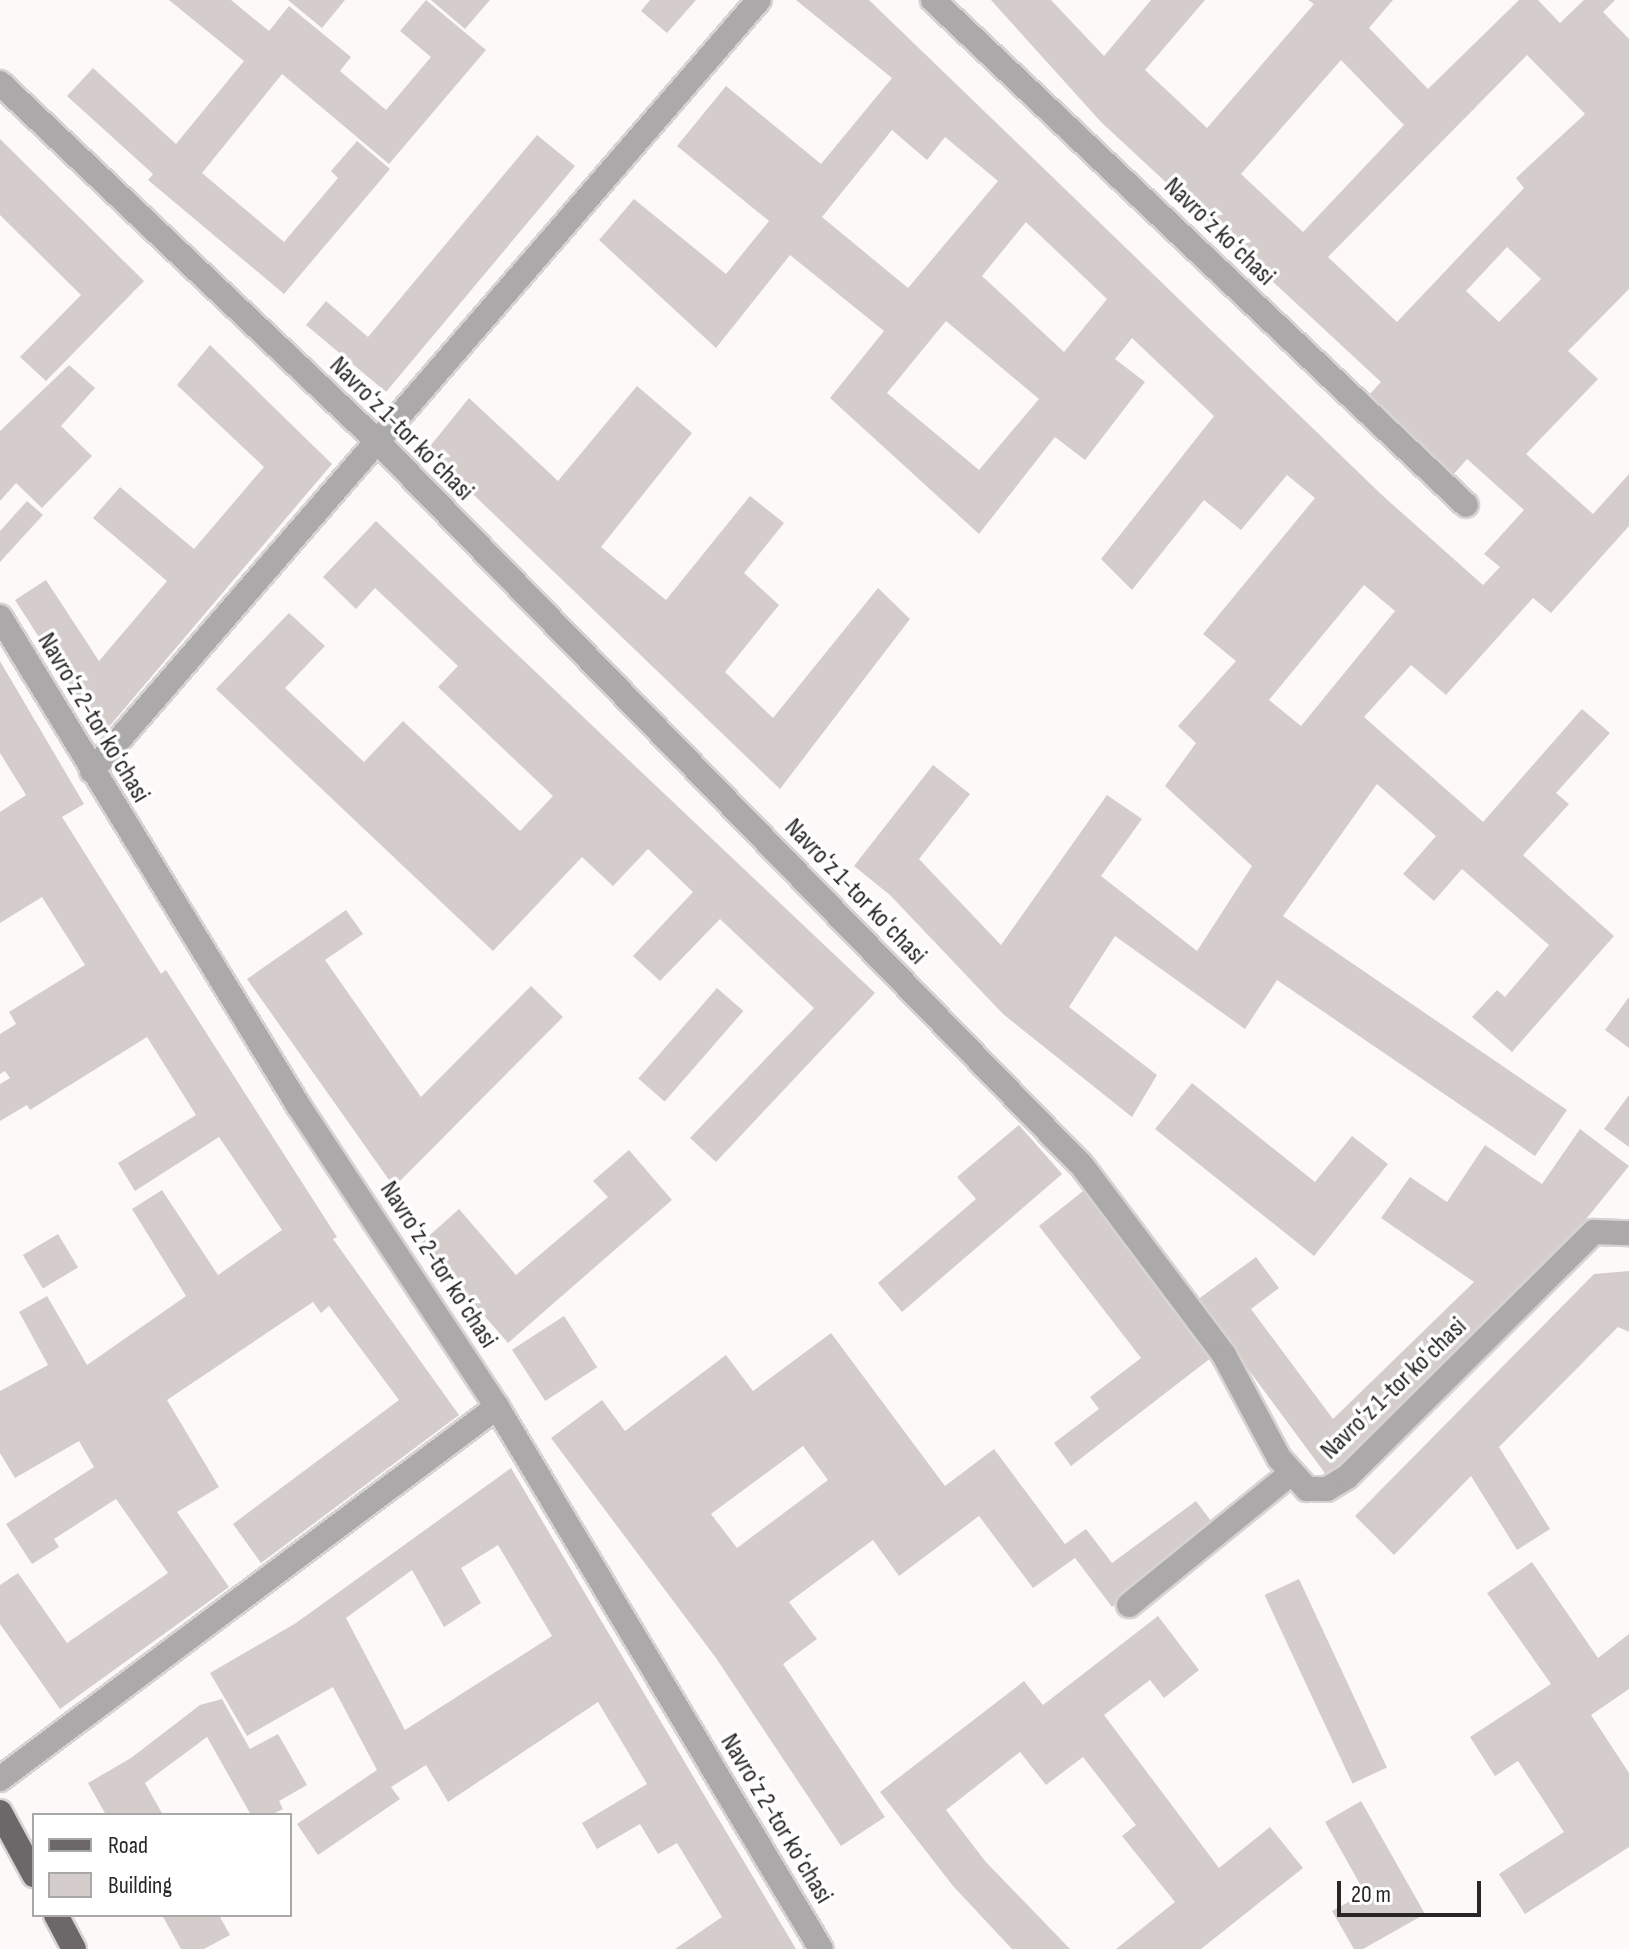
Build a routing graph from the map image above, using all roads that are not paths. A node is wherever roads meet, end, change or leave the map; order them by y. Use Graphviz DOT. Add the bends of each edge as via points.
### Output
graph roads {
  1 [pos="759,0"];
  2 [pos="933,0"];
  3 [pos="0,83"];
  4 [pos="376,440"];
  5 [pos="1466,505"];
  6 [pos="0,617"];
  7 [pos="92,771"];
  8 [pos="1629,1233"];
  9 [pos="497,1407"];
  10 [pos="1290,1474"];
  11 [pos="1129,1605"];
  12 [pos="0,1779"];
  13 [pos="0,1812"];
  14 [pos="32,1871"];
  15 [pos="57,1917"];
  16 [pos="74,1949"];
  17 [pos="821,1949"];
  1 -- 4 [label="street"];
  2 -- 5 [label="street, Navroʻz koʻchasi"];
  3 -- 4 [label="street, Navroʻz 1-tor koʻchasi"];
  4 -- 7 [label="street"];
  4 -- 10 [label="street, Navroʻz 1-tor koʻchasi" via="1083,1167 1224,1355"];
  6 -- 7 [label="street, Navroʻz 2-tor koʻchasi"];
  7 -- 9 [label="street, Navroʻz 2-tor koʻchasi" via="298,1105"];
  8 -- 10 [label="street, Navroʻz 1-tor koʻchasi" via="1594,1232 1347,1477 1327,1489 1307,1489"];
  9 -- 12 [label="street"];
  9 -- 17 [label="street, Navroʻz 2-tor koʻchasi"];
  10 -- 11 [label="street"];
  13 -- 14 [label="main road"];
  15 -- 16 [label="main road"];
}
